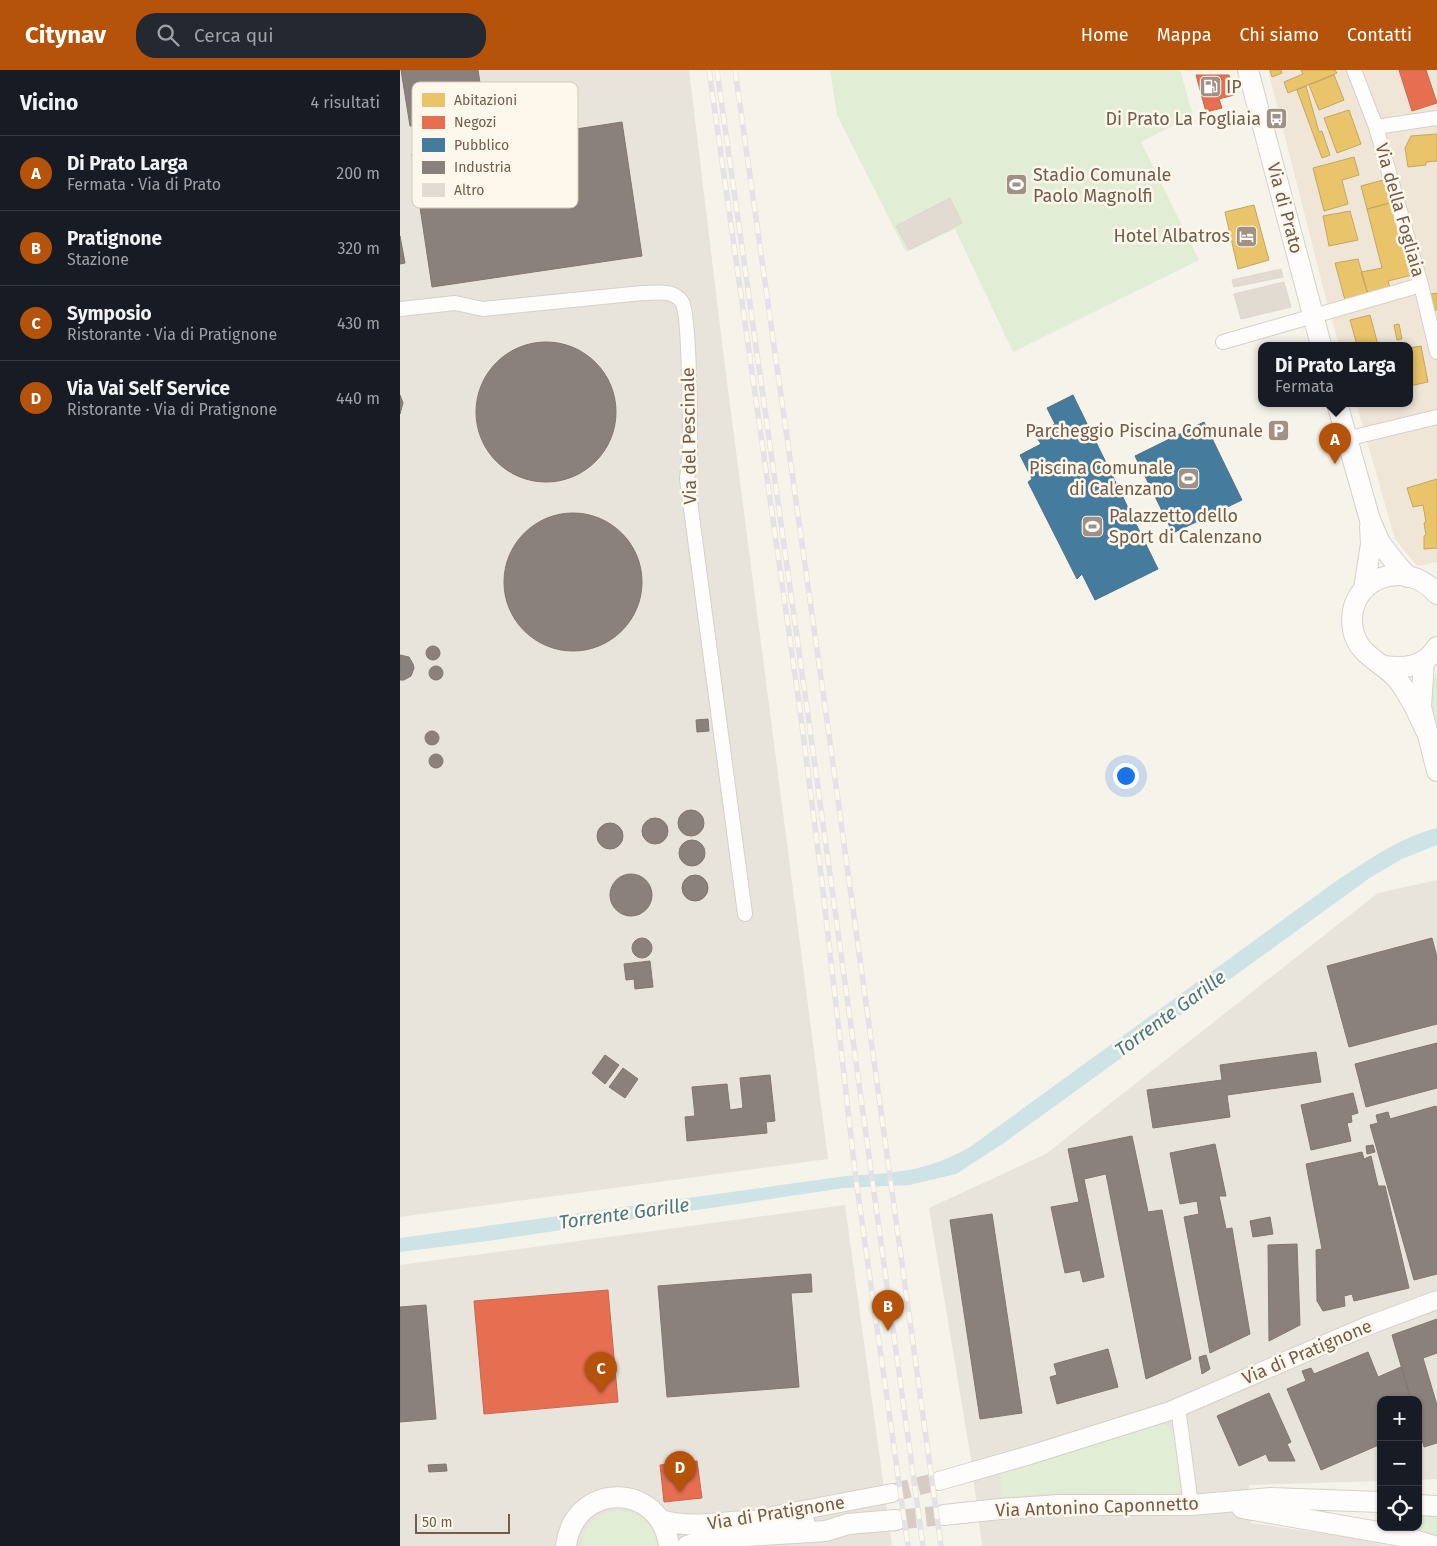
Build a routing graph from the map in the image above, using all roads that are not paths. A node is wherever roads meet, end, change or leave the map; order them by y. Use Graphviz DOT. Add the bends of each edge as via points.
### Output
graph roads {
  1 [pos="1248,70"];
  2 [pos="1354,70"];
  3 [pos="1437,118"];
  4 [pos="1376,127"];
  5 [pos="1421,285"];
  6 [pos="400,308"];
  7 [pos="1314,317"];
  8 [pos="1223,342"];
  9 [pos="1320,342"];
  10 [pos="1437,352"];
  11 [pos="1338,407"];
  12 [pos="1437,417"];
  13 [pos="1346,439"];
  14 [pos="1370,520"];
  15 [pos="1437,577"];
  16 [pos="1412,578"];
  17 [pos="1364,589"];
  18 [pos="1437,594"];
  19 [pos="1431,654"];
  20 [pos="1383,666"];
  21 [pos="1426,731"];
  22 [pos="1437,771"];
  23 [pos="745,914"];
  24 [pos="1437,1300"];
  25 [pos="1178,1408"];
  26 [pos="939,1481"];
  27 [pos="892,1493"];
  28 [pos="1377,1502"];
  29 [pos="1221,1504"];
  30 [pos="1191,1505"];
  31 [pos="1422,1505"];
  32 [pos="1437,1506"];
  33 [pos="944,1515"];
  34 [pos="661,1520"];
  35 [pos="749,1520"];
  36 [pos="896,1520"];
  37 [pos="848,1524"];
  38 [pos="567,1540"];
  39 [pos="551,1546"];
  40 [pos="669,1546"];
  41 [pos="687,1546"];
  42 [pos="1434,1546"];
  1 -- 7 [label="main road, Via di Prato"];
  2 -- 4 [label="street, Via della Fogliaia"];
  3 -- 4 [label="street"];
  4 -- 5 [label="street, Via della Fogliaia"];
  5 -- 7 [label="street"];
  5 -- 10 [label="street, Via della Fogliaia"];
  6 -- 23 [label="street, Via del Pescinale" via="455,303 483,309 642,293 673,294 682,302 687,331 690,453 687,479"];
  7 -- 8 [label="street"];
  7 -- 9 [label="main road, Via di Prato"];
  11 -- 13 [label="main road"];
  12 -- 13 [label="street"];
  13 -- 14 [label="main road"];
  14 -- 16 [label="main road" via="1380,543"];
  14 -- 17 [label="main road"];
  15 -- 16 [label="street"];
  16 -- 17 [label="main road" via="1399,574 1381,577"];
  16 -- 18 [label="main road" via="1426,583"];
  17 -- 20 [label="main road" via="1354,607 1354,636 1362,650"];
  19 -- 20 [label="main road" via="1414,666"];
  19 -- 21 [label="main road" via="1421,707"];
  20 -- 21 [label="main road" via="1404,688"];
  21 -- 22 [label="main road"];
  24 -- 25 [label="street, Via di Pratignone" via="1367,1326"];
  25 -- 26 [label="street, Via di Pratignone"];
  25 -- 30 [label="street"];
  27 -- 35 [label="street, Via di Pratignone"];
  28 -- 29 [label="main road, Via Antonino Caponnetto" via="1271,1498"];
  29 -- 30 [label="main road, Via Antonino Caponnetto"];
  29 -- 42 [label="main road, Via Antonino Caponnetto" via="1401,1536"];
  30 -- 33 [label="main road, Via Antonino Caponnetto" via="1059,1505"];
  31 -- 32 [label="main road"];
  34 -- 35 [label="main road, Via di Pratignone" via="694,1525"];
  34 -- 38 [label="main road" via="641,1502 612,1497 597,1500 574,1520"];
  34 -- 40 [label="main road"];
  35 -- 37 [label="main road"];
  36 -- 37 [label="main road"];
  37 -- 41 [label="main road" via="826,1530 728,1538"];
  38 -- 39 [label="main road"];
}
